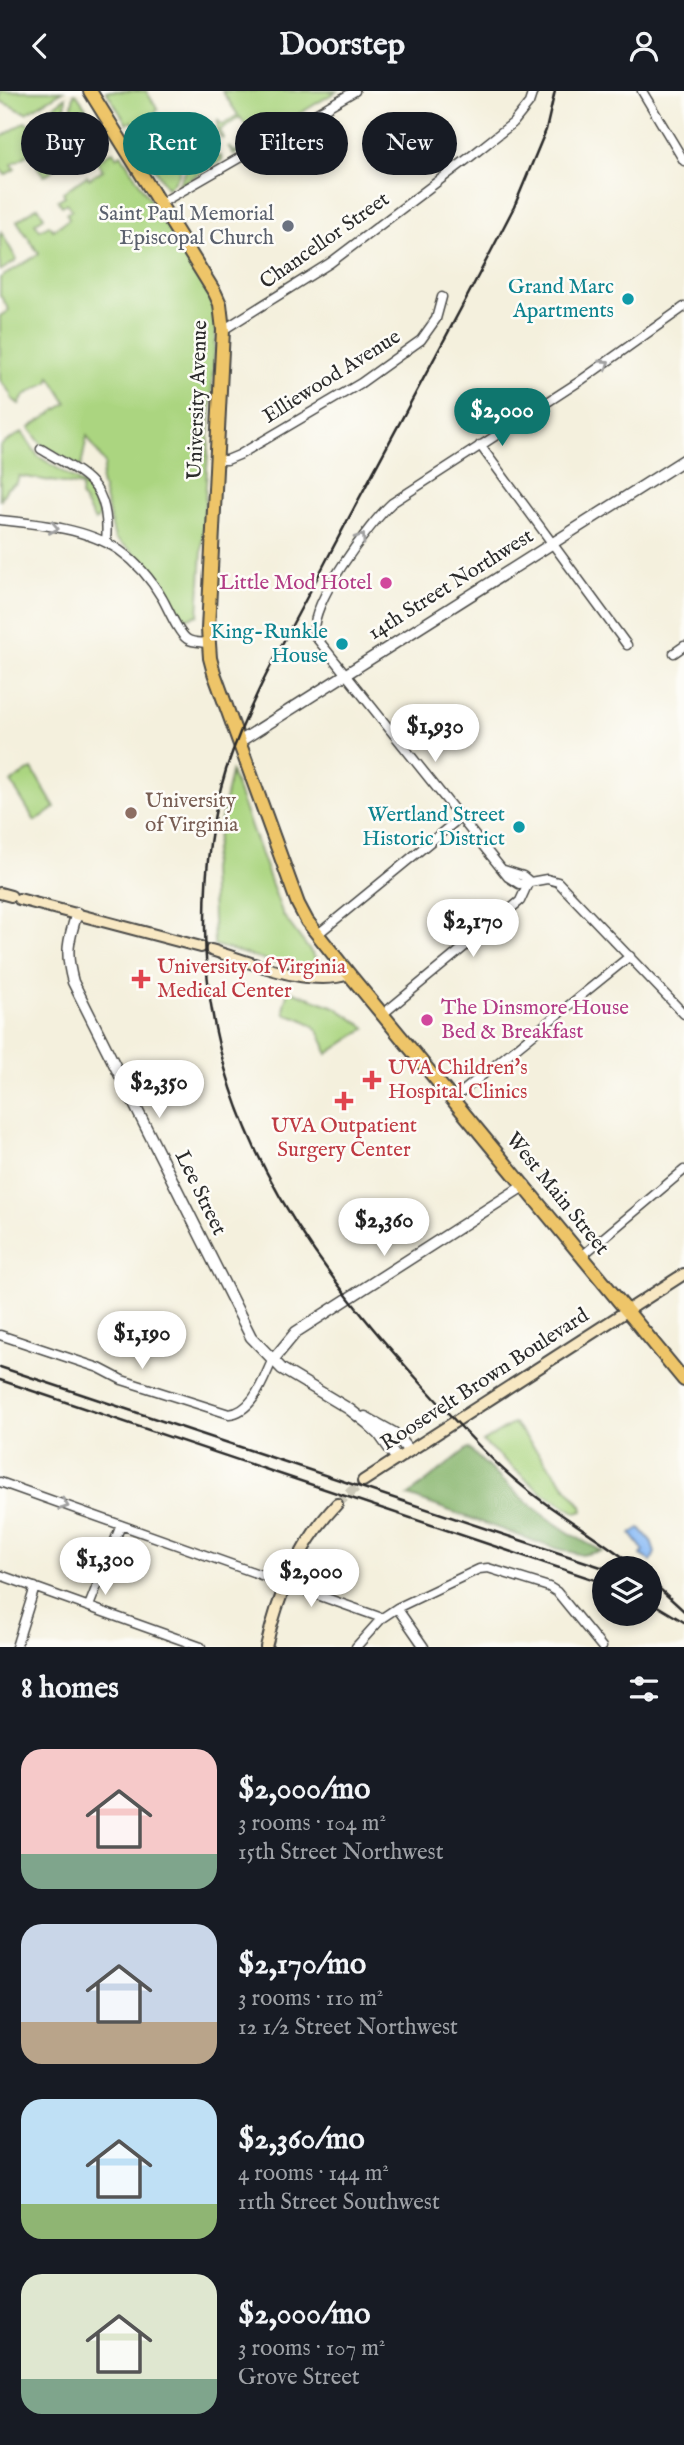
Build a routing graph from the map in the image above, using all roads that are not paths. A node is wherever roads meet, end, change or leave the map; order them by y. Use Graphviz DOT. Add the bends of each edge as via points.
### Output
graph roads {
  1 [pos="90,91"];
  2 [pos="355,91"];
  3 [pos="533,91"];
  4 [pos="642,91"];
  5 [pos="684,161"];
  6 [pos="161,203"];
  7 [pos="442,297"];
  8 [pos="684,307"];
  9 [pos="223,330"];
  10 [pos="480,445"];
  11 [pos="41,449"];
  12 [pos="216,460"];
  13 [pos="684,460"];
  14 [pos="0,520"];
  15 [pos="106,542"];
  16 [pos="552,545"];
  17 [pos="208,643"];
  18 [pos="626,645"];
  19 [pos="684,646"];
  20 [pos="674,653"];
  21 [pos="345,674"];
  22 [pos="239,742"];
  23 [pos="459,816"];
  24 [pos="529,881"];
  25 [pos="10,896"];
  26 [pos="77,913"];
  27 [pos="318,935"];
  28 [pos="630,955"];
  29 [pos="349,974"];
  30 [pos="383,1014"];
  31 [pos="684,1014"];
  32 [pos="453,1099"];
  33 [pos="684,1170"];
  34 [pos="525,1185"];
  35 [pos="583,1255"];
  36 [pos="684,1274"];
  37 [pos="627,1311"];
  38 [pos="0,1335"];
  39 [pos="272,1361"];
  40 [pos="684,1380"];
  41 [pos="349,1409"];
  42 [pos="409,1451"];
  43 [pos="397,1459"];
  44 [pos="363,1481"];
  45 [pos="0,1482"];
  46 [pos="337,1504"];
  47 [pos="121,1525"];
  48 [pos="0,1575"];
  49 [pos="286,1584"];
  50 [pos="36,1587"];
  51 [pos="89,1607"];
  52 [pos="397,1608"];
  53 [pos="382,1618"];
  54 [pos="16,1647"];
  55 [pos="201,1647"];
  56 [pos="266,1647"];
  57 [pos="356,1647"];
  58 [pos="424,1647"];
  59 [pos="603,1647"];
  1 -- 6 [label="main road, University Avenue"];
  2 -- 6 [label="street"];
  3 -- 9 [label="street, Chancellor Street" via="513,123 470,157 330,263"];
  4 -- 5 [label="street"];
  6 -- 9 [label="main road, University Avenue" via="215,293"];
  7 -- 12 [label="street, Elliewood Avenue" via="430,330 400,356 239,454"];
  10 -- 8 [label="street, one-way"];
  9 -- 12 [label="main road, University Avenue"];
  10 -- 16 [label="street"];
  21 -- 10 [label="street, one-way" via="313,630 325,596 377,517"];
  11 -- 15 [label="street" via="87,476 98,489 106,515"];
  12 -- 17 [label="main road, University Avenue"];
  13 -- 16 [label="street, 14th Street Northwest"];
  14 -- 15 [label="street, one-way" via="72,531"];
  15 -- 17 [label="street" via="151,581 183,636"];
  16 -- 18 [label="street"];
  16 -- 21 [label="street, 14th Street Northwest"];
  17 -- 22 [label="main road, University Avenue"];
  19 -- 20 [label="street"];
  21 -- 22 [label="street, 14th Street Northwest"];
  21 -- 23 [label="street"];
  22 -- 27 [label="main road, West Main Street" via="298,904"];
  23 -- 24 [label="street" via="504,870"];
  23 -- 27 [label="street"];
  24 -- 28 [label="street" via="558,882"];
  24 -- 30 [label="street" via="520,901"];
  25 -- 26 [label="main road"];
  26 -- 29 [label="main road" via="312,978"];
  26 -- 39 [label="street, Lee Street" via="67,947 73,982 251,1337"];
  27 -- 29 [label="main road, West Main Street"];
  28 -- 31 [label="street"];
  28 -- 32 [label="street"];
  29 -- 30 [label="main road, West Main Street"];
  30 -- 32 [label="main road, West Main Street"];
  32 -- 34 [label="main road, West Main Street"];
  33 -- 35 [label="street"];
  34 -- 35 [label="main road, West Main Street"];
  34 -- 39 [label="street" via="296,1332"];
  35 -- 37 [label="main road, West Main Street"];
  36 -- 37 [label="main road, Roosevelt Brown Boulevard"];
  37 -- 40 [label="main road, West Main Street"];
  37 -- 42 [label="main road, Roosevelt Brown Boulevard"];
  38 -- 39 [label="street" via="229,1414 247,1407"];
  39 -- 41 [label="street, Lee Street"];
  41 -- 42 [label="street, Lee Street" via="394,1433"];
  41 -- 43 [label="street, Lee Street" via="374,1429"];
  42 -- 43 [label="main road, Roosevelt Brown Boulevard"];
  43 -- 44 [label="main road, Roosevelt Brown Boulevard"];
  45 -- 47 [label="street, one-way"];
  46 -- 49 [label="main road" via="311,1535"];
  47 -- 49 [label="street"];
  47 -- 51 [label="street"];
  48 -- 50 [label="street"];
  49 -- 53 [label="street"];
  49 -- 56 [label="main road"];
  50 -- 51 [label="street"];
  50 -- 54 [label="street"];
  51 -- 55 [label="street"];
  52 -- 53 [label="street"];
  52 -- 58 [label="street"];
  52 -- 59 [label="street" via="488,1568 557,1592"];
  53 -- 57 [label="street"];
}
